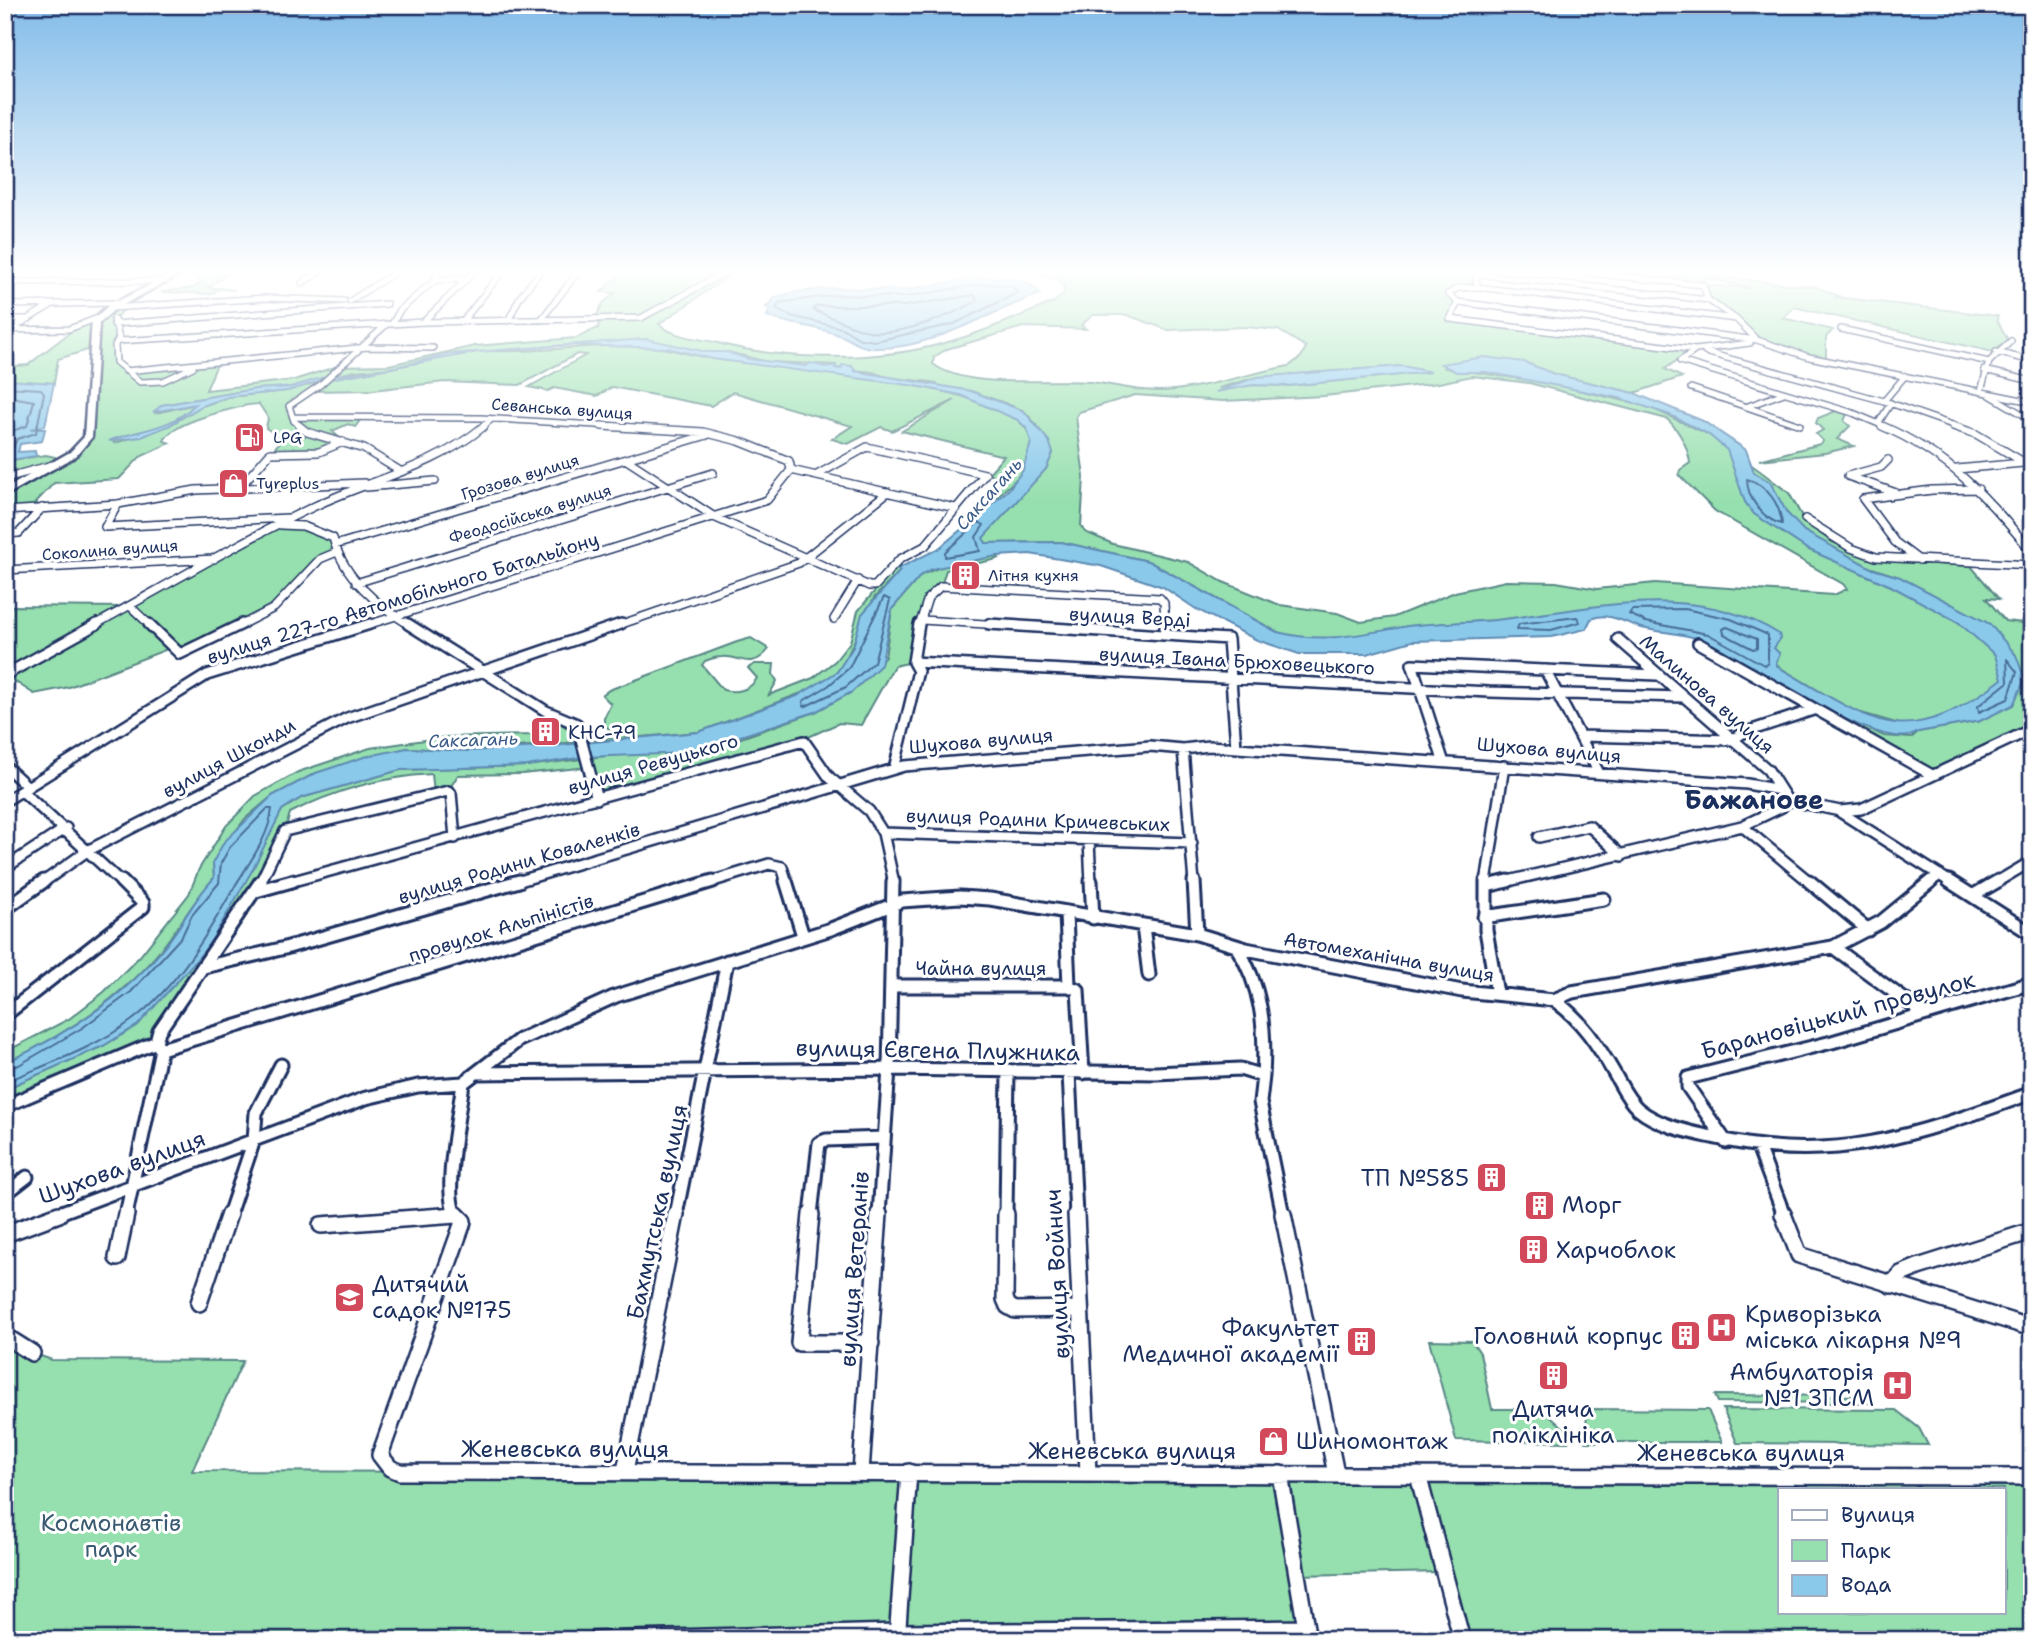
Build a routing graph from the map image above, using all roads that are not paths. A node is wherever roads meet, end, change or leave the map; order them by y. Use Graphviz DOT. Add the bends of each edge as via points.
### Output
graph roads {
  1 [pos="91,350"];
  2 [pos="115,350"];
  3 [pos="344,350"];
  4 [pos="360,350"];
  5 [pos="1698,350"];
  6 [pos="1785,350"];
  7 [pos="1935,350"];
  8 [pos="1999,350"];
  9 [pos="1996,352"];
  10 [pos="2032,360"];
  11 [pos="1989,362"];
  12 [pos="205,363"];
  13 [pos="1984,370"];
  14 [pos="126,371"];
  15 [pos="1905,376"];
  16 [pos="2032,381"];
  17 [pos="1691,388"];
  18 [pos="1980,391"];
  19 [pos="1785,393"];
  20 [pos="1887,402"];
  21 [pos="2032,402"];
  22 [pos="1748,406"];
  23 [pos="293,417"];
  24 [pos="492,419"];
  25 [pos="2032,420"];
  26 [pos="1879,422"];
  27 [pos="1800,425"];
  28 [pos="713,433"];
  29 [pos="344,442"];
  30 [pos="627,460"];
  31 [pos="1888,460"];
  32 [pos="2029,465"];
  33 [pos="53,466"];
  34 [pos="1957,469"];
  35 [pos="791,470"];
  36 [pos="400,471"];
  37 [pos="713,473"];
  38 [pos="817,475"];
  39 [pos="5,478"];
  40 [pos="435,481"];
  41 [pos="368,484"];
  42 [pos="240,487"];
  43 [pos="669,487"];
  44 [pos="356,488"];
  45 [pos="1978,489"];
  46 [pos="888,492"];
  47 [pos="5,493"];
  48 [pos="1900,495"];
  49 [pos="118,504"];
  50 [pos="42,508"];
  51 [pos="955,508"];
  52 [pos="5,511"];
  53 [pos="292,517"];
  54 [pos="714,517"];
  55 [pos="1805,519"];
  56 [pos="280,525"];
  57 [pos="5,534"];
  58 [pos="336,548"];
  59 [pos="2032,552"];
  60 [pos="809,557"];
  61 [pos="216,559"];
  62 [pos="1921,561"];
  63 [pos="2032,565"];
  64 [pos="5,570"];
  65 [pos="858,580"];
  66 [pos="356,583"];
  67 [pos="131,607"];
  68 [pos="395,616"];
  69 [pos="834,619"];
  70 [pos="922,620"];
  71 [pos="1164,634"];
  72 [pos="1618,639"];
  73 [pos="1698,643"];
  74 [pos="913,662"];
  75 [pos="1545,670"];
  76 [pos="485,671"];
  77 [pos="5,675"];
  78 [pos="1657,675"];
  79 [pos="1230,680"];
  80 [pos="1420,687"];
  81 [pos="1559,695"];
  82 [pos="1683,698"];
  83 [pos="1813,710"];
  84 [pos="2032,729"];
  85 [pos="1580,736"];
  86 [pos="1732,740"];
  87 [pos="1236,747"];
  88 [pos="1183,749"];
  89 [pos="1443,760"];
  90 [pos="5,766"];
  91 [pos="1504,766"];
  92 [pos="894,769"];
  93 [pos="1599,773"];
  94 [pos="1932,775"];
  95 [pos="841,786"];
  96 [pos="25,789"];
  97 [pos="1780,790"];
  98 [pos="597,799"];
  99 [pos="1787,800"];
  100 [pos="5,801"];
  101 [pos="1840,811"];
  102 [pos="1742,826"];
  103 [pos="66,828"];
  104 [pos="883,833"];
  105 [pos="1539,837"];
  106 [pos="455,838"];
  107 [pos="1089,841"];
  108 [pos="1192,843"];
  109 [pos="87,851"];
  110 [pos="1622,856"];
  111 [pos="2032,861"];
  112 [pos="5,868"];
  113 [pos="1940,875"];
  114 [pos="1487,886"];
  115 [pos="256,891"];
  116 [pos="1974,895"];
  117 [pos="1604,899"];
  118 [pos="894,904"];
  119 [pos="5,909"];
  120 [pos="1066,914"];
  121 [pos="1484,917"];
  122 [pos="1093,918"];
  123 [pos="1143,926"];
  124 [pos="1868,930"];
  125 [pos="1197,934"];
  126 [pos="2032,934"];
  127 [pos="803,936"];
  128 [pos="1236,946"];
  129 [pos="1833,947"];
  130 [pos="727,961"];
  131 [pos="204,967"];
  132 [pos="1149,975"];
  133 [pos="2032,983"];
  134 [pos="893,986"];
  135 [pos="1069,986"];
  136 [pos="1497,994"];
  137 [pos="1554,1000"];
  138 [pos="1924,1014"];
  139 [pos="5,1015"];
  140 [pos="158,1046"];
  141 [pos="281,1065"];
  142 [pos="889,1069"];
  143 [pos="1008,1070"];
  144 [pos="707,1071"];
  145 [pos="475,1073"];
  146 [pos="1076,1073"];
  147 [pos="1263,1076"];
  148 [pos="463,1083"];
  149 [pos="2032,1093"];
  150 [pos="5,1106"];
  151 [pos="884,1138"];
  152 [pos="254,1140"];
  153 [pos="1726,1142"];
  154 [pos="1759,1149"];
  155 [pos="27,1177"];
  156 [pos="132,1187"];
  157 [pos="5,1194"];
  158 [pos="456,1216"];
  159 [pos="321,1225"];
  160 [pos="2032,1231"];
  161 [pos="5,1234"];
  162 [pos="117,1258"];
  163 [pos="1891,1285"];
  164 [pos="199,1303"];
  165 [pos="1078,1308"];
  166 [pos="2032,1328"];
  167 [pos="5,1336"];
  168 [pos="871,1343"];
  169 [pos="32,1353"];
  170 [pos="625,1471"];
  171 [pos="861,1472"];
  172 [pos="909,1472"];
  173 [pos="1088,1473"];
  174 [pos="1280,1474"];
  175 [pos="1336,1474"];
  176 [pos="1418,1475"];
  177 [pos="2032,1477"];
  178 [pos="1307,1634"];
  179 [pos="897,1636"];
  180 [pos="594,1639"];
  181 [pos="1462,1640"];
  1 -- 33 [label="main road" via="88,437"];
  2 -- 14 [label="street" via="114,357"];
  3 -- 12 [label="street"];
  4 -- 23 [label="street" via="289,406"];
  5 -- 19 [label="street" via="1680,361"];
  5 -- 20 [label="street"];
  6 -- 15 [label="street"];
  7 -- 11 [label="street"];
  8 -- 9 [label="street"];
  9 -- 10 [label="street"];
  9 -- 11 [label="street"];
  11 -- 13 [label="street"];
  12 -- 14 [label="street"];
  12 -- 14 [label="street" via="152,383 140,382"];
  13 -- 16 [label="street"];
  13 -- 18 [label="street"];
  15 -- 18 [label="street"];
  15 -- 20 [label="street"];
  17 -- 22 [label="street"];
  18 -- 21 [label="street"];
  18 -- 25 [label="street"];
  19 -- 22 [label="street"];
  19 -- 26 [label="street"];
  20 -- 26 [label="street"];
  20 -- 32 [label="street" via="1976,434"];
  22 -- 27 [label="street"];
  23 -- 24 [label="street, Севанська вулиця"];
  23 -- 29 [label="street" via="307,432"];
  24 -- 28 [label="street, Севанська вулиця"];
  24 -- 36 [label="street" via="459,445"];
  26 -- 34 [label="street"];
  28 -- 30 [label="street, Грозова вулиця"];
  28 -- 35 [label="street, Севанська вулиця" via="777,454 789,461"];
  29 -- 36 [label="street"];
  29 -- 42 [label="street" via="319,452 270,453"];
  30 -- 43 [label="street"];
  30 -- 58 [label="street, Грозова вулиця"];
  31 -- 48 [label="street" via="1881,467 1847,476"];
  32 -- 34 [label="street"];
  33 -- 39 [label="street"];
  33 -- 47 [label="main road"];
  34 -- 45 [label="street"];
  35 -- 38 [label="street, Севанська вулиця"];
  35 -- 54 [label="street, вулиця 227-го Автомобільного Батальйону" via="772,497"];
  36 -- 41 [label="street"];
  37 -- 43 [label="street, Феодосійська вулиця"];
  38 -- 46 [label="street, Севанська вулиця"];
  38 -- 51 [label="street" via="867,447 985,474"];
  40 -- 44 [label="street"];
  41 -- 42 [label="street"];
  41 -- 44 [label="street"];
  42 -- 49 [label="street" via="174,492"];
  43 -- 54 [label="street"];
  43 -- 66 [label="street, Феодосійська вулиця"];
  44 -- 53 [label="street"];
  45 -- 48 [label="street"];
  45 -- 59 [label="street"];
  46 -- 51 [label="street, Севанська вулиця"];
  46 -- 60 [label="street, вулиця Шконди"];
  48 -- 62 [label="street" via="1863,501 1895,542"];
  49 -- 50 [label="street"];
  49 -- 53 [label="street" via="105,527"];
  50 -- 52 [label="street"];
  50 -- 57 [label="street" via="19,533"];
  51 -- 65 [label="street" via="925,547 900,559 875,586"];
  53 -- 56 [label="street"];
  54 -- 60 [label="street"];
  54 -- 68 [label="street, вулиця 227-го Автомобільного Батальйону"];
  55 -- 62 [label="street" via="1860,552 1889,560"];
  56 -- 58 [label="street" via="326,534"];
  56 -- 61 [label="street"];
  58 -- 66 [label="street"];
  58 -- 67 [label="street, Грозова вулиця" via="274,608 186,653 171,648"];
  60 -- 65 [label="street"];
  60 -- 76 [label="street, вулиця Шконди"];
  61 -- 64 [label="street, Соколина вулиця"];
  61 -- 67 [label="street"];
  62 -- 63 [label="street"];
  65 -- 69 [label="street"];
  66 -- 68 [label="street"];
  67 -- 77 [label="street"];
  68 -- 76 [label="street"];
  68 -- 96 [label="street, вулиця 227-го Автомобільного Батальйону" via="207,675"];
  70 -- 71 [label="street, вулиця Верді"];
  70 -- 71 [label="street" via="929,593 942,586 1160,598"];
  70 -- 74 [label="street"];
  71 -- 79 [label="street, вулиця Верді" via="1228,639"];
  72 -- 78 [label="street, Малинова вулиця"];
  73 -- 83 [label="street"];
  74 -- 79 [label="street, вулиця Івана Брюховецького"];
  74 -- 92 [label="street" via="918,671"];
  75 -- 78 [label="street"];
  75 -- 80 [label="street" via="1412,663"];
  75 -- 81 [label="street"];
  76 -- 98 [label="street" via="550,714 577,724"];
  76 -- 109 [label="street, вулиця Шконди" via="328,726"];
  78 -- 82 [label="street, Малинова вулиця"];
  79 -- 80 [label="street, вулиця Івана Брюховецького"];
  79 -- 87 [label="street, вулиця Верді"];
  80 -- 81 [label="street, вулиця Івана Брюховецького"];
  80 -- 89 [label="street"];
  81 -- 82 [label="street, вулиця Івана Брюховецького"];
  81 -- 85 [label="street"];
  82 -- 86 [label="street, Малинова вулиця"];
  83 -- 86 [label="street"];
  83 -- 94 [label="street"];
  84 -- 94 [label="street"];
  85 -- 86 [label="street"];
  85 -- 93 [label="street"];
  86 -- 97 [label="street, Малинова вулиця" via="1768,770"];
  87 -- 88 [label="street, Шухова вулиця"];
  87 -- 89 [label="street, Шухова вулиця"];
  88 -- 92 [label="street, Шухова вулиця" via="1150,746 936,761"];
  88 -- 108 [label="street"];
  89 -- 91 [label="street, Шухова вулиця"];
  90 -- 96 [label="street"];
  91 -- 93 [label="street, Шухова вулиця"];
  91 -- 114 [label="street"];
  92 -- 95 [label="street, Шухова вулиця"];
  93 -- 97 [label="street, Шухова вулиця"];
  94 -- 101 [label="street" via="1853,812"];
  95 -- 98 [label="street, вулиця Ревуцького" via="802,740"];
  95 -- 104 [label="street" via="869,811"];
  95 -- 131 [label="street, вулиця Родини Коваленків" via="419,910"];
  96 -- 100 [label="street, вулиця 227-го Автомобільного Батальйону"];
  96 -- 103 [label="street"];
  97 -- 99 [label="street, Малинова вулиця"];
  98 -- 106 [label="street, вулиця Ревуцького"];
  99 -- 101 [label="street"];
  99 -- 102 [label="street" via="1782,807"];
  101 -- 113 [label="street"];
  102 -- 110 [label="street"];
  102 -- 124 [label="street"];
  103 -- 109 [label="street"];
  103 -- 112 [label="street"];
  104 -- 107 [label="street, вулиця Родини Кричевських"];
  104 -- 118 [label="street"];
  105 -- 110 [label="street" via="1589,827"];
  106 -- 115 [label="street, вулиця Ревуцького"];
  106 -- 115 [label="street" via="448,791 285,831"];
  107 -- 108 [label="street, вулиця Родини Кричевських"];
  107 -- 122 [label="street"];
  108 -- 125 [label="street"];
  109 -- 119 [label="street, вулиця Шконди"];
  109 -- 139 [label="street" via="143,907"];
  110 -- 114 [label="street"];
  111 -- 116 [label="street"];
  113 -- 116 [label="street"];
  113 -- 124 [label="street, Автомеханічна вулиця"];
  114 -- 121 [label="street"];
  115 -- 131 [label="street"];
  116 -- 126 [label="street"];
  117 -- 121 [label="street"];
  118 -- 120 [label="street, Автомеханічна вулиця" via="976,897"];
  118 -- 127 [label="street"];
  118 -- 134 [label="street, вулиця Ветеранів"];
  120 -- 122 [label="street, Автомеханічна вулиця"];
  120 -- 135 [label="street"];
  121 -- 136 [label="street"];
  122 -- 123 [label="street, Автомеханічна вулиця"];
  123 -- 125 [label="street, Автомеханічна вулиця"];
  123 -- 132 [label="street"];
  124 -- 129 [label="street, Автомеханічна вулиця"];
  125 -- 128 [label="street, Автомеханічна вулиця"];
  127 -- 130 [label="street"];
  127 -- 140 [label="street, провулок Альпіністів" via="782,867 769,864"];
  128 -- 136 [label="street, Автомеханічна вулиця"];
  128 -- 147 [label="street" via="1247,962 1262,1012 1266,1042"];
  129 -- 137 [label="street, Автомеханічна вулиця" via="1572,992"];
  129 -- 138 [label="street"];
  130 -- 144 [label="street, Бахмутська вулиця"];
  130 -- 145 [label="street" via="616,996 557,1021 519,1040"];
  131 -- 140 [label="street" via="159,1031"];
  133 -- 138 [label="street, Барановіцький провулок"];
  134 -- 135 [label="street, Чайна вулиця"];
  134 -- 142 [label="street, вулиця Ветеранів"];
  135 -- 146 [label="street, вулиця Войнич" via="1078,990"];
  136 -- 137 [label="street, Автомеханічна вулиця"];
  137 -- 153 [label="street" via="1575,1016 1637,1108 1666,1123"];
  138 -- 153 [label="street, Барановіцький провулок" via="1688,1078 1688,1087"];
  140 -- 150 [label="street"];
  140 -- 156 [label="street"];
  141 -- 152 [label="street" via="256,1113"];
  142 -- 143 [label="street, вулиця Євгена Плужника"];
  142 -- 144 [label="street, вулиця Євгена Плужника"];
  142 -- 151 [label="street, вулиця Ветеранів"];
  143 -- 146 [label="street, вулиця Євгена Плужника"];
  143 -- 165 [label="street" via="1005,1299 1015,1310"];
  144 -- 145 [label="street, вулиця Євгена Плужника"];
  144 -- 170 [label="street, Бахмутська вулиця"];
  145 -- 148 [label="street"];
  146 -- 147 [label="street, вулиця Євгена Плужника" via="1240,1069"];
  146 -- 165 [label="street, вулиця Войнич"];
  147 -- 175 [label="street" via="1260,1102"];
  148 -- 152 [label="street, Шухова вулиця" via="377,1095"];
  148 -- 158 [label="street" via="451,1163 450,1203"];
  149 -- 154 [label="street" via="1974,1115 1850,1150"];
  151 -- 168 [label="street, вулиця Ветеранів"];
  151 -- 168 [label="street" via="819,1143 798,1337 804,1345"];
  152 -- 156 [label="street, Шухова вулиця"];
  152 -- 164 [label="street"];
  153 -- 154 [label="street"];
  154 -- 163 [label="street" via="1799,1255"];
  155 -- 157 [label="street"];
  156 -- 161 [label="street, Шухова вулиця"];
  156 -- 162 [label="street"];
  158 -- 159 [label="street"];
  158 -- 170 [label="street, Женевська вулиця" via="462,1225 383,1441 383,1462 400,1472"];
  160 -- 163 [label="street" via="1918,1267"];
  163 -- 166 [label="street"];
  165 -- 173 [label="street, вулиця Войнич"];
  167 -- 169 [label="street"];
  168 -- 171 [label="street, вулиця Ветеранів"];
  170 -- 171 [label="street, Женевська вулиця"];
  171 -- 172 [label="street, Женевська вулиця"];
  172 -- 173 [label="street, Женевська вулиця"];
  172 -- 179 [label="street"];
  173 -- 174 [label="street, Женевська вулиця"];
  174 -- 175 [label="street, Женевська вулиця"];
  174 -- 178 [label="street"];
  175 -- 176 [label="street, Женевська вулиця"];
  176 -- 177 [label="street, Женевська вулиця"];
  176 -- 181 [label="street"];
  178 -- 179 [label="street"];
  179 -- 180 [label="street"];
}
